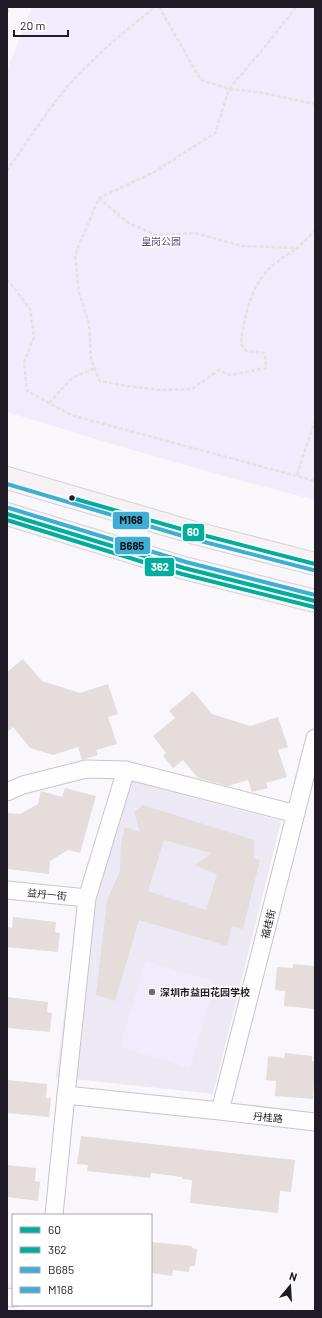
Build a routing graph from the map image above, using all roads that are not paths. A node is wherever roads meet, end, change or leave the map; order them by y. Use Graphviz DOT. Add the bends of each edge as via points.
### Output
graph roads {
  1 [pos="7,478"];
  2 [pos="7,514"];
  3 [pos="315,564"];
  4 [pos="315,601"];
  5 [pos="315,738"];
  6 [pos="126,770"];
  7 [pos="7,792"];
  8 [pos="296,814"];
  9 [pos="7,890"];
  10 [pos="87,898"];
  11 [pos="66,1095"];
  12 [pos="220,1111"];
  13 [pos="315,1122"];
  14 [pos="54,1214"];
  1 -- 3 [label="main road" via="196,533"];
  2 -- 4 [label="main road" via="184,568"];
  5 -- 8 [label="street, 福桂街"];
  6 -- 7 [label="street" via="86,769 23,785"];
  6 -- 8 [label="street"];
  6 -- 10 [label="street"];
  8 -- 12 [label="street, 福桂街"];
  9 -- 10 [label="street, 益丹一街"];
  10 -- 11 [label="street"];
  11 -- 12 [label="street, 丹桂路"];
  11 -- 14 [label="street"];
  12 -- 13 [label="street, 丹桂路"];
}
